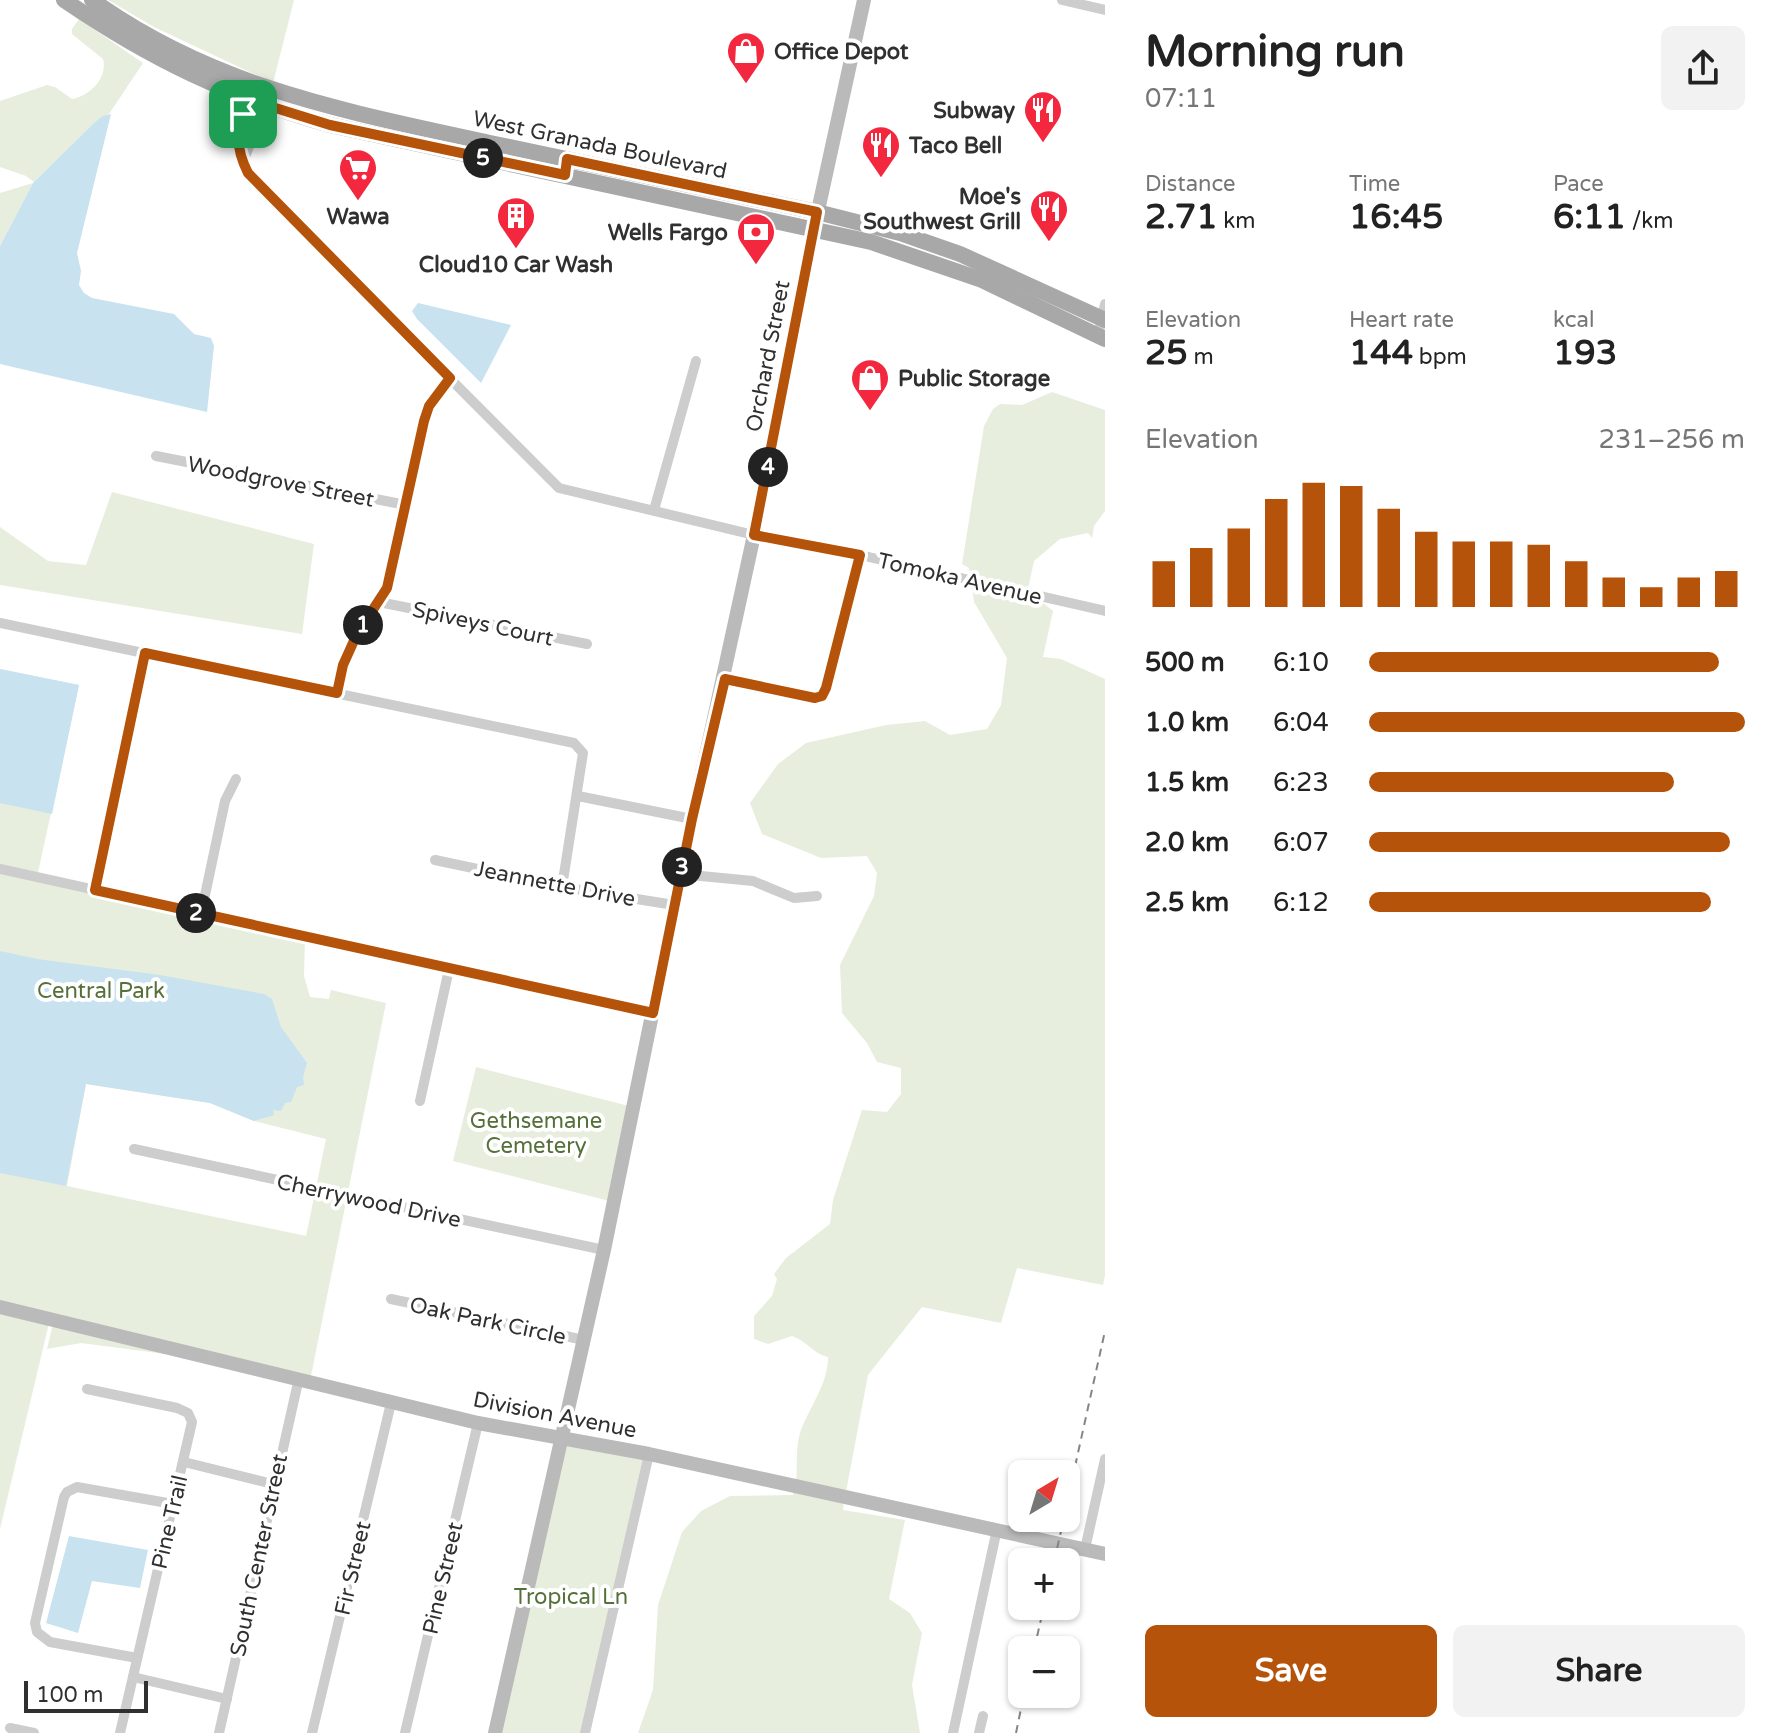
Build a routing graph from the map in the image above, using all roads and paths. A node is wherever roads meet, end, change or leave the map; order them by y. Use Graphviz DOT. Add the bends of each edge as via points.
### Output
graph roads {
  1 [pos="64,0"];
  2 [pos="92,0"];
  3 [pos="864,0"];
  4 [pos="1062,0"];
  5 [pos="1105,10"];
  6 [pos="256,94"];
  7 [pos="816,220"];
  8 [pos="995,268"];
  9 [pos="958,271"];
  10 [pos="1103,323"];
  11 [pos="696,361"];
  12 [pos="450,378"];
  13 [pos="156,456"];
  14 [pos="406,505"];
  15 [pos="654,510"];
  16 [pos="754,535"];
  17 [pos="860,555"];
  18 [pos="379,602"];
  19 [pos="1105,611"];
  20 [pos="0,623"];
  21 [pos="587,644"];
  22 [pos="145,653"];
  23 [pos="725,679"];
  24 [pos="337,693"];
  25 [pos="236,779"];
  26 [pos="578,796"];
  27 [pos="692,819"];
  28 [pos="435,860"];
  29 [pos="0,869"];
  30 [pos="680,874"];
  31 [pos="562,887"];
  32 [pos="95,890"];
  33 [pos="817,896"];
  34 [pos="674,905"];
  35 [pos="201,914"];
  36 [pos="449,969"];
  37 [pos="653,1013"];
  38 [pos="420,1101"];
  39 [pos="134,1149"];
  40 [pos="604,1250"];
  41 [pos="391,1299"];
  42 [pos="0,1307"];
  43 [pos="584,1340"];
  44 [pos="299,1378"];
  45 [pos="87,1389"];
  46 [pos="391,1403"];
  47 [pos="478,1423"];
  48 [pos="562,1438"];
  49 [pos="649,1454"];
  50 [pos="1105,1459"];
  51 [pos="184,1462"];
  52 [pos="273,1484"];
  53 [pos="173,1504"];
  54 [pos="997,1529"];
  55 [pos="1085,1549"];
  56 [pos="1105,1554"];
  57 [pos="137,1658"];
  58 [pos="133,1677"];
  59 [pos="227,1699"];
  60 [pos="983,1716"];
  61 [pos="10,1728"];
  62 [pos="34,1733"];
  63 [pos="120,1733"];
  64 [pos="219,1733"];
  65 [pos="312,1733"];
  66 [pos="405,1733"];
  67 [pos="495,1733"];
  68 [pos="585,1733"];
  69 [pos="953,1733"];
  70 [pos="979,1733"];
  1 -- 6 [label="main road, West Granada Boulevard" via="154,57"];
  2 -- 6 [label="main road, West Granada Boulevard"];
  3 -- 7 [label="street, Orchard Street"];
  4 -- 5 [label="street"];
  6 -- 7 [label="main road, West Granada Boulevard" via="330,125 566,167"];
  6 -- 12 [label="street, Tomoka Avenue" via="243,114 237,143 248,173"];
  7 -- 8 [label="main road, West Granada Boulevard" via="911,236"];
  7 -- 9 [label="main road, West Granada Boulevard"];
  7 -- 16 [label="street, Orchard Street"];
  8 -- 9 [label="main road" via="969,265"];
  8 -- 10 [label="main road, West Granada Boulevard"];
  9 -- 10 [label="main road, West Granada Boulevard"];
  11 -- 15 [label="street"];
  12 -- 14 [label="street" via="429,406"];
  12 -- 15 [label="street, Tomoka Avenue" via="559,488"];
  13 -- 14 [label="street, Woodgrove Street"];
  14 -- 18 [label="street"];
  15 -- 16 [label="street, Tomoka Avenue"];
  16 -- 17 [label="street, Tomoka Avenue"];
  16 -- 23 [label="street, Orchard Street"];
  17 -- 19 [label="street, Tomoka Avenue"];
  17 -- 23 [label="street" via="822,696"];
  18 -- 21 [label="street, Spiveys Court"];
  18 -- 24 [label="street" via="357,634"];
  20 -- 22 [label="street"];
  22 -- 24 [label="street"];
  22 -- 32 [label="street"];
  23 -- 27 [label="street, Orchard Street"];
  24 -- 26 [label="street" via="577,745 583,753"];
  25 -- 35 [label="street" via="225,801"];
  26 -- 27 [label="street"];
  26 -- 31 [label="street"];
  27 -- 30 [label="street, Orchard Street"];
  28 -- 31 [label="street, Jeannette Drive"];
  29 -- 32 [label="street"];
  30 -- 33 [label="street" via="753,881 794,898"];
  30 -- 34 [label="street, Orchard Street"];
  31 -- 34 [label="street, Jeannette Drive"];
  32 -- 35 [label="street"];
  34 -- 37 [label="street, Orchard Street"];
  35 -- 36 [label="street"];
  36 -- 37 [label="street"];
  36 -- 38 [label="street"];
  37 -- 40 [label="street, Orchard Street"];
  39 -- 40 [label="street, Cherrywood Drive"];
  40 -- 43 [label="street, Orchard Street"];
  41 -- 43 [label="street, Oak Park Circle"];
  42 -- 44 [label="street, Division Avenue"];
  43 -- 48 [label="street, Orchard Street"];
  44 -- 46 [label="street, Division Avenue"];
  44 -- 52 [label="street, South Center Street"];
  45 -- 51 [label="street, Pine Trail" via="188,1413 192,1422"];
  46 -- 47 [label="street, Division Avenue"];
  46 -- 65 [label="street, Fir Street"];
  47 -- 48 [label="street, Division Avenue"];
  47 -- 66 [label="street, Pine Street"];
  48 -- 49 [label="street, Division Avenue"];
  48 -- 67 [label="street, Orchard Street"];
  49 -- 54 [label="street, Division Avenue"];
  49 -- 68 [label="street"];
  50 -- 55 [label="street"];
  51 -- 52 [label="street"];
  51 -- 53 [label="street, Pine Trail"];
  52 -- 59 [label="street, South Center Street"];
  53 -- 57 [label="street, Pine Trail"];
  53 -- 57 [label="street" via="77,1487 64,1497 37,1632 50,1642"];
  54 -- 55 [label="street, Division Avenue"];
  54 -- 69 [label="street"];
  55 -- 56 [label="street, Division Avenue"];
  57 -- 58 [label="street, Pine Trail"];
  58 -- 59 [label="street"];
  58 -- 63 [label="street, Pine Trail"];
  59 -- 64 [label="street, South Center Street"];
  60 -- 70 [label="street"];
  61 -- 62 [label="street"];
}
